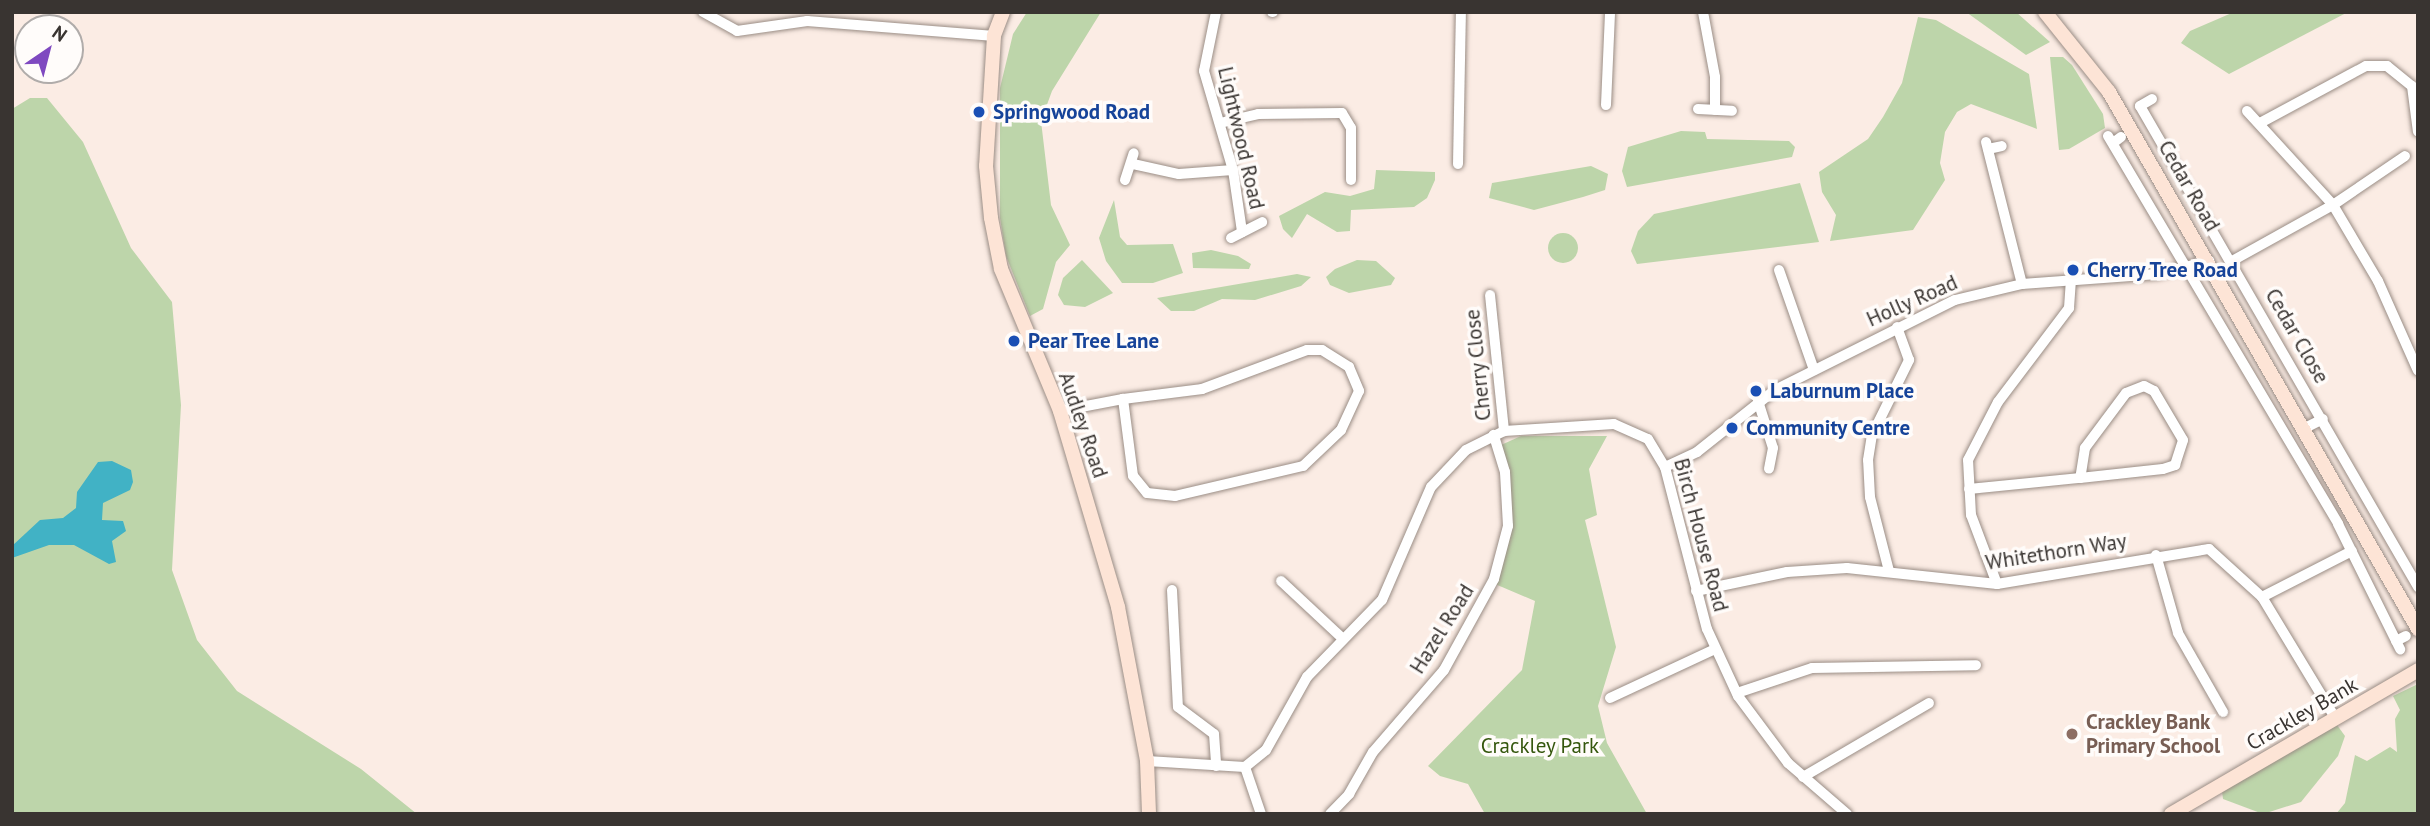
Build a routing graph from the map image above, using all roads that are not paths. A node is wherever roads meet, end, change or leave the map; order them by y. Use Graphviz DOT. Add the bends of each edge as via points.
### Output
graph roads {
  1 [pos="703,12"];
  2 [pos="1003,12"];
  3 [pos="1216,12"];
  4 [pos="1461,12"];
  5 [pos="1609,12"];
  6 [pos="1703,12"];
  7 [pos="2045,12"];
  8 [pos="994,36"];
  9 [pos="2152,99"];
  10 [pos="1606,105"];
  11 [pos="1698,109"];
  12 [pos="1715,110"];
  13 [pos="1732,111"];
  14 [pos="2247,111"];
  15 [pos="1220,123"];
  16 [pos="2260,123"];
  17 [pos="2418,132"];
  18 [pos="2114,139"];
  19 [pos="2002,146"];
  20 [pos="2400,162"];
  21 [pos="1458,164"];
  22 [pos="1233,170"];
  23 [pos="1125,180"];
  24 [pos="1351,180"];
  25 [pos="2333,205"];
  26 [pos="1262,222"];
  27 [pos="1242,232"];
  28 [pos="1231,238"];
  29 [pos="2209,261"];
  30 [pos="2232,261"];
  31 [pos="2186,269"];
  32 [pos="1779,270"];
  33 [pos="2071,278"];
  34 [pos="2022,284"];
  35 [pos="1490,295"];
  36 [pos="1897,327"];
  37 [pos="1814,370"];
  38 [pos="2418,371"];
  39 [pos="1123,399"];
  40 [pos="1758,401"];
  41 [pos="1060,411"];
  42 [pos="2323,419"];
  43 [pos="2305,428"];
  44 [pos="1499,433"];
  45 [pos="1665,467"];
  46 [pos="1769,469"];
  47 [pos="2080,478"];
  48 [pos="1969,489"];
  49 [pos="2351,551"];
  50 [pos="2156,555"];
  51 [pos="1888,571"];
  52 [pos="1280,581"];
  53 [pos="1997,584"];
  54 [pos="2418,587"];
  55 [pos="1172,590"];
  56 [pos="1696,591"];
  57 [pos="2262,597"];
  58 [pos="1341,637"];
  59 [pos="2405,639"];
  60 [pos="1715,649"];
  61 [pos="1976,665"];
  62 [pos="2418,670"];
  63 [pos="1737,693"];
  64 [pos="1610,698"];
  65 [pos="1929,703"];
  66 [pos="2223,712"];
  67 [pos="2336,719"];
  68 [pos="1147,761"];
  69 [pos="1216,766"];
  70 [pos="1245,767"];
  71 [pos="1803,777"];
  72 [pos="1149,814"];
  73 [pos="1261,814"];
  74 [pos="1329,814"];
  75 [pos="1847,814"];
  76 [pos="2171,814"];
  1 -- 8 [label="street" via="737,31 807,21"];
  2 -- 8 [label="street, Audley Road"];
  3 -- 15 [label="street, Lightwood Road" via="1204,71"];
  4 -- 21 [label="street"];
  5 -- 10 [label="street"];
  6 -- 12 [label="street" via="1714,67"];
  7 -- 29 [label="street, Cedar Road" via="2109,92"];
  8 -- 41 [label="street, Audley Road" via="986,180 990,218 1000,269"];
  9 -- 30 [label="street, Cedar Close" via="2140,106"];
  11 -- 12 [label="street"];
  12 -- 13 [label="street"];
  14 -- 16 [label="street"];
  15 -- 22 [label="street, Lightwood Road"];
  15 -- 24 [label="street" via="1258,114 1342,113 1352,128"];
  16 -- 17 [label="street" via="2366,66 2387,66 2412,86"];
  16 -- 25 [label="street"];
  18 -- 31 [label="street, Cedar Road"];
  19 -- 34 [label="street" via="1987,146"];
  20 -- 25 [label="street"];
  22 -- 23 [label="street" via="1180,173 1133,159"];
  22 -- 27 [label="street, Lightwood Road"];
  25 -- 30 [label="street"];
  25 -- 38 [label="street" via="2378,281"];
  26 -- 27 [label="street"];
  27 -- 28 [label="street"];
  29 -- 31 [label="street, Holly Road"];
  29 -- 43 [label="street, Cedar Road"];
  30 -- 42 [label="street, Cedar Close"];
  31 -- 33 [label="street, Holly Road"];
  31 -- 49 [label="street, Cedar Road"];
  32 -- 37 [label="street"];
  33 -- 34 [label="street, Holly Road"];
  33 -- 48 [label="street" via="2069,309 1998,402 1968,460"];
  34 -- 36 [label="street, Holly Road" via="1955,300"];
  35 -- 44 [label="street, Cherry Close"];
  36 -- 37 [label="street, Holly Road"];
  36 -- 51 [label="street" via="1909,360 1872,435 1868,460 1870,497"];
  37 -- 40 [label="street, Holly Road"];
  39 -- 39 [label="street" via="1202,389 1307,350 1322,350 1349,367 1359,391 1340,430 1303,466 1175,496 1147,493 1133,476"];
  39 -- 41 [label="street"];
  40 -- 45 [label="street, Holly Road" via="1697,452"];
  40 -- 46 [label="street" via="1773,448"];
  41 -- 68 [label="street, Audley Road" via="1131,654"];
  42 -- 43 [label="street"];
  42 -- 54 [label="street, Cedar Close"];
  43 -- 59 [label="street, Cedar Road"];
  44 -- 45 [label="street, Birch House Road" via="1614,424 1648,439"];
  44 -- 58 [label="street" via="1446,467 1431,487 1382,600"];
  44 -- 74 [label="street, Hazel Road" via="1508,526 1490,588 1444,670 1373,752 1349,794"];
  45 -- 56 [label="street, Birch House Road"];
  47 -- 47 [label="street" via="2175,465 2183,440 2154,391 2144,386 2126,393 2085,448"];
  47 -- 48 [label="street"];
  48 -- 53 [label="street" via="1971,515"];
  49 -- 57 [label="street"];
  49 -- 59 [label="street, Cedar Road"];
  50 -- 53 [label="street, Whitethorn Way"];
  50 -- 57 [label="street, Whitethorn Way" via="2209,549"];
  50 -- 66 [label="street" via="2178,633"];
  51 -- 53 [label="street, Whitethorn Way" via="1952,583"];
  51 -- 56 [label="street, Whitethorn Way" via="1787,572"];
  52 -- 58 [label="street"];
  55 -- 69 [label="street" via="1178,707 1214,734"];
  56 -- 60 [label="street, Birch House Road"];
  57 -- 67 [label="street, Whitethorn Way"];
  58 -- 70 [label="street" via="1307,677 1277,735"];
  60 -- 63 [label="street, Birch House Road"];
  60 -- 64 [label="street"];
  61 -- 63 [label="street" via="1812,668"];
  62 -- 67 [label="street, Crackley Bank"];
  63 -- 71 [label="street, Birch House Road"];
  65 -- 71 [label="street"];
  67 -- 76 [label="street, Crackley Bank"];
  68 -- 69 [label="street"];
  68 -- 72 [label="street, Audley Road"];
  69 -- 70 [label="street"];
  70 -- 73 [label="street"];
  71 -- 75 [label="street, Birch House Road"];
}
